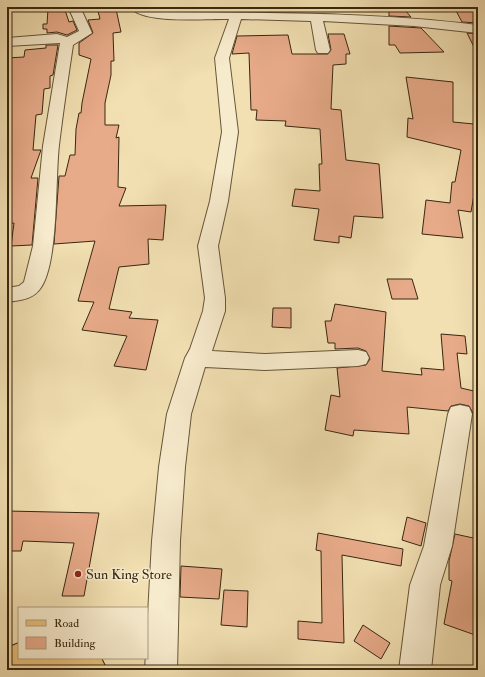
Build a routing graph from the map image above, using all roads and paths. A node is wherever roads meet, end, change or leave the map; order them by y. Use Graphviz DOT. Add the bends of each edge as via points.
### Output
graph roads {
  1 [pos="80,7"];
  2 [pos="136,7"];
  3 [pos="335,7"];
  4 [pos="236,16"];
  5 [pos="322,18"];
  6 [pos="478,29"];
  7 [pos="68,41"];
  8 [pos="7,42"];
  9 [pos="323,50"];
  10 [pos="7,295"];
  11 [pos="196,358"];
  12 [pos="358,358"];
  13 [pos="460,414"];
  14 [pos="7,656"];
  15 [pos="18,658"];
  16 [pos="25,659"];
  17 [pos="91,670"];
  18 [pos="161,670"];
  19 [pos="415,670"];
  1 -- 7 [label="street" via="76,11 86,33"];
  2 -- 4 [label="street" via="144,13 154,15"];
  3 -- 5 [label="street"];
  4 -- 5 [label="street"];
  4 -- 11 [label="street" via="222,58 230,132 219,201 208,246 215,298 214,312"];
  5 -- 6 [label="street" via="454,25"];
  5 -- 9 [label="street"];
  7 -- 8 [label="street" via="57,38"];
  7 -- 10 [label="street" via="52,146 43,246 32,286 25,292"];
  11 -- 12 [label="street" via="265,362"];
  11 -- 18 [label="street" via="179,414 172,467"];
  13 -- 19 [label="street" via="438,546 425,585"];
  14 -- 15 [label="main road"];
  16 -- 17 [label="main road"];
}
